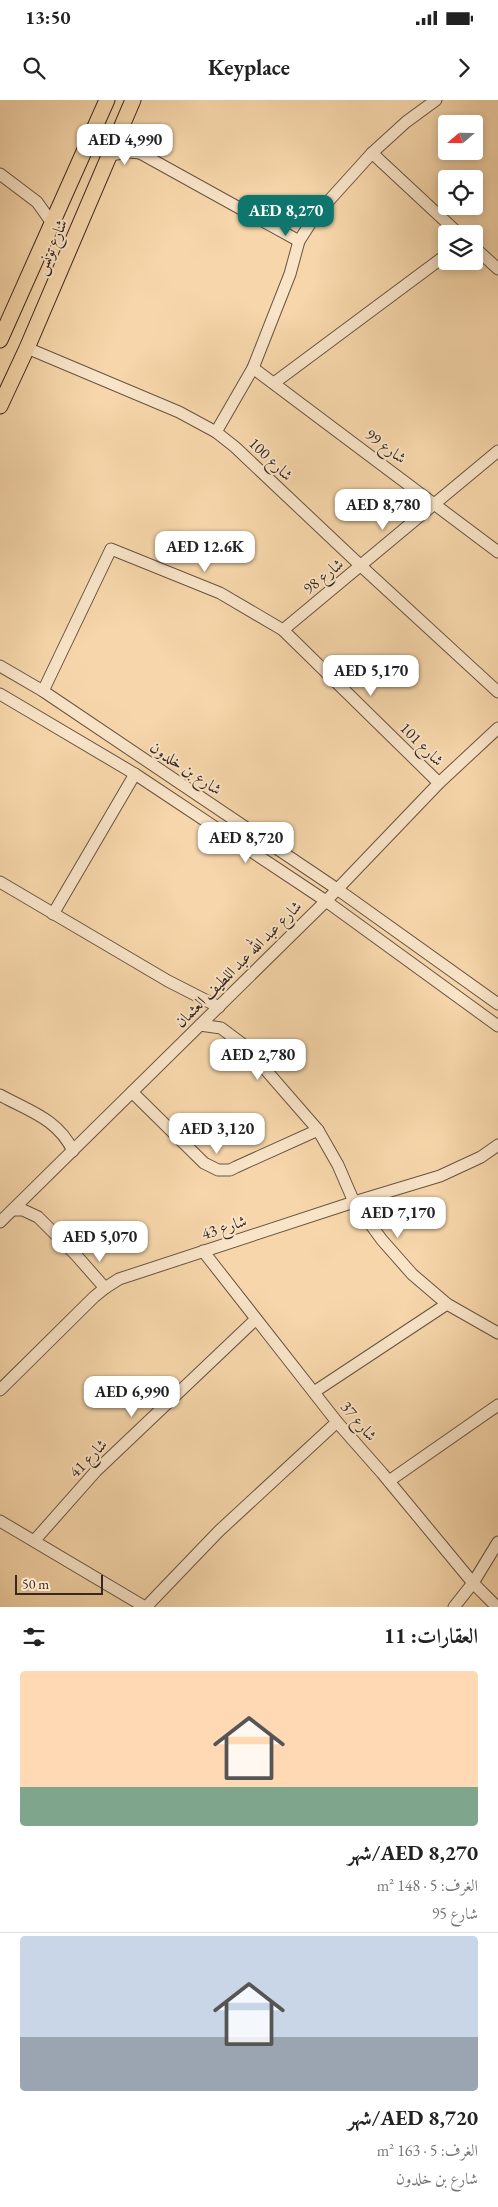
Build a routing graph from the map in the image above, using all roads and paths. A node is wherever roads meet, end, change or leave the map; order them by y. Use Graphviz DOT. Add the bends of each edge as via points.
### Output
graph roads {
  1 [pos="107,100"];
  2 [pos="133,100"];
  3 [pos="436,100"];
  4 [pos="120,129"];
  5 [pos="140,153"];
  6 [pos="372,153"];
  7 [pos="110,155"];
  8 [pos="0,174"];
  9 [pos="62,200"];
  10 [pos="37,202"];
  11 [pos="52,223"];
  12 [pos="449,225"];
  13 [pos="299,241"];
  14 [pos="483,255"];
  15 [pos="438,261"];
  16 [pos="498,269"];
  17 [pos="0,340"];
  18 [pos="27,348"];
  19 [pos="253,368"];
  20 [pos="274,383"];
  21 [pos="0,406"];
  22 [pos="216,432"];
  23 [pos="498,451"];
  24 [pos="435,504"];
  25 [pos="498,552"];
  26 [pos="361,566"];
  27 [pos="284,630"];
  28 [pos="0,666"];
  29 [pos="43,692"];
  30 [pos="498,692"];
  31 [pos="0,694"];
  32 [pos="498,728"];
  33 [pos="135,774"];
  34 [pos="439,783"];
  35 [pos="0,882"];
  36 [pos="337,889"];
  37 [pos="326,901"];
  38 [pos="53,914"];
  39 [pos="498,1004"];
  40 [pos="219,1006"];
  41 [pos="200,1025"];
  42 [pos="498,1026"];
  43 [pos="132,1092"];
  44 [pos="0,1095"];
  45 [pos="318,1130"];
  46 [pos="498,1145"];
  47 [pos="73,1151"];
  48 [pos="354,1202"];
  49 [pos="13,1210"];
  50 [pos="0,1222"];
  51 [pos="202,1251"];
  52 [pos="104,1288"];
  53 [pos="447,1304"];
  54 [pos="256,1319"];
  55 [pos="498,1333"];
  56 [pos="0,1390"];
  57 [pos="314,1392"];
  58 [pos="498,1405"];
  59 [pos="337,1422"];
  60 [pos="389,1481"];
  61 [pos="0,1521"];
  62 [pos="34,1541"];
  63 [pos="498,1542"];
  64 [pos="473,1583"];
  65 [pos="145,1607"];
  66 [pos="454,1607"];
  67 [pos="497,1607"];
  1 -- 9 [label="main road, شارع تونس"];
  2 -- 4 [label="main road, شارع تونس"];
  3 -- 6 [label="street"];
  4 -- 5 [label="street"];
  4 -- 7 [label="main road, شارع تونس"];
  5 -- 7 [label="street"];
  5 -- 13 [label="street"];
  6 -- 12 [label="street"];
  6 -- 13 [label="street" via="316,216"];
  7 -- 18 [label="main road, شارع تونس"];
  8 -- 10 [label="street"];
  9 -- 10 [label="street"];
  9 -- 11 [label="main road, شارع تونس"];
  10 -- 11 [label="street"];
  11 -- 17 [label="main road, شارع تونس"];
  13 -- 19 [label="street" via="290,274"];
  14 -- 16 [label="street"];
  15 -- 20 [label="street"];
  18 -- 21 [label="main road, شارع تونس"];
  18 -- 22 [label="street, شارع 100" via="179,412"];
  19 -- 20 [label="street, شارع 99"];
  19 -- 22 [label="street"];
  20 -- 24 [label="street, شارع 99"];
  22 -- 26 [label="street, شارع 100"];
  23 -- 24 [label="street, شارع 98"];
  24 -- 25 [label="street, شارع 99"];
  24 -- 26 [label="street, شارع 98"];
  26 -- 27 [label="street, شارع 98"];
  26 -- 30 [label="street, شارع 100"];
  27 -- 29 [label="street, شارع 101" via="220,593 111,549"];
  27 -- 34 [label="street, شارع 101"];
  28 -- 29 [label="street, شارع بن خلدون"];
  29 -- 36 [label="street, شارع بن خلدون"];
  31 -- 33 [label="street, شارع بن خلدون"];
  32 -- 34 [label="street, شارع عبد الله عبد اللطيف العثمان"];
  33 -- 37 [label="street, شارع بن خلدون"];
  33 -- 38 [label="street"];
  34 -- 36 [label="street, شارع عبد الله عبد اللطيف العثمان"];
  35 -- 38 [label="street"];
  36 -- 37 [label="street, شارع عبد الله عبد اللطيف العثمان"];
  36 -- 39 [label="street, شارع بن خلدون"];
  37 -- 40 [label="street, شارع عبد الله عبد اللطيف العثمان"];
  37 -- 42 [label="street, شارع بن خلدون"];
  38 -- 40 [label="street" via="168,981"];
  40 -- 41 [label="street, شارع عبد الله عبد اللطيف العثمان"];
  41 -- 43 [label="street, شارع عبد الله عبد اللطيف العثمان"];
  41 -- 45 [label="street" via="221,1028 245,1046"];
  43 -- 45 [label="street" via="195,1155 218,1170 230,1170"];
  43 -- 47 [label="street, شارع عبد الله عبد اللطيف العثمان"];
  44 -- 47 [label="street" via="55,1125"];
  45 -- 48 [label="street"];
  46 -- 48 [label="street, شارع 43" via="440,1176"];
  47 -- 49 [label="street, شارع عبد الله عبد اللطيف العثمان"];
  48 -- 51 [label="street, شارع 43"];
  48 -- 53 [label="street" via="412,1274"];
  49 -- 50 [label="street, شارع عبد الله عبد اللطيف العثمان"];
  49 -- 52 [label="street" via="30,1212 76,1255"];
  51 -- 52 [label="street, شارع 43" via="130,1274"];
  51 -- 54 [label="street, شارع 37"];
  52 -- 56 [label="street, شارع 43"];
  53 -- 55 [label="street"];
  53 -- 57 [label="street"];
  54 -- 57 [label="street, شارع 37"];
  54 -- 62 [label="street, شارع 41" via="96,1470"];
  57 -- 59 [label="street, شارع 37"];
  58 -- 60 [label="street"];
  59 -- 60 [label="street, شارع 37"];
  59 -- 65 [label="street" via="219,1531"];
  60 -- 64 [label="street, شارع 37"];
  61 -- 62 [label="street"];
  62 -- 65 [label="street"];
  63 -- 64 [label="street"];
  64 -- 66 [label="street"];
  64 -- 67 [label="street, شارع 37"];
}
